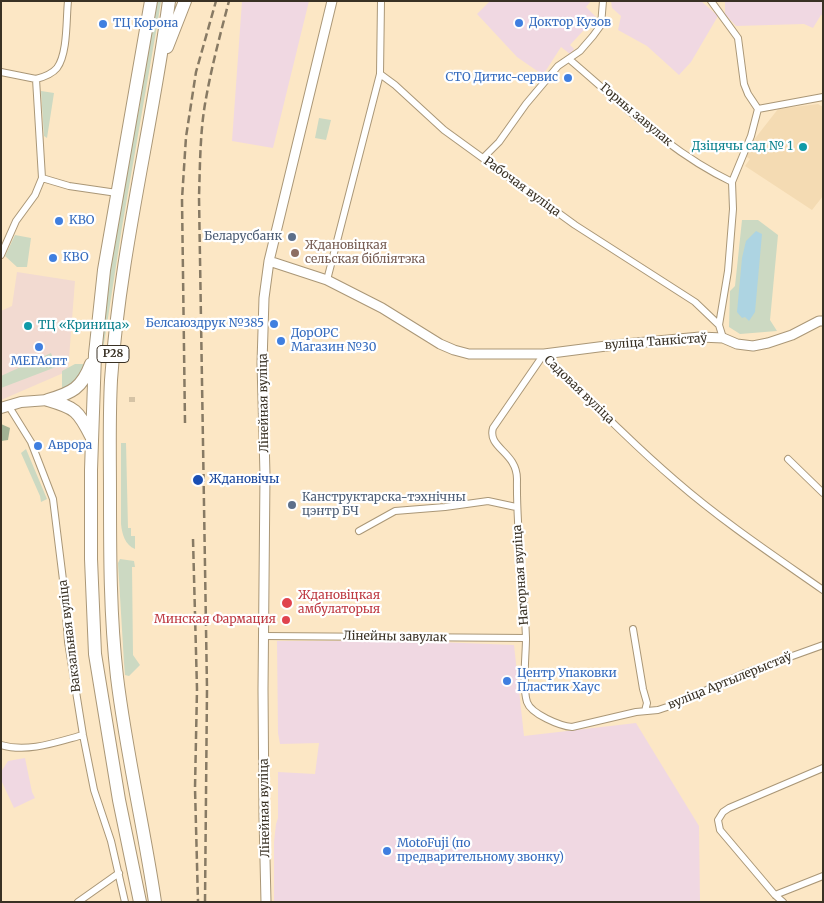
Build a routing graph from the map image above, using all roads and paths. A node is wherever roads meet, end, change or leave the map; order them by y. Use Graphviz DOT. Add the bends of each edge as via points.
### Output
graph roads {
  1 [pos="68,1"];
  2 [pos="150,1"];
  3 [pos="169,1"];
  4 [pos="185,1"];
  5 [pos="332,1"];
  6 [pos="381,1"];
  7 [pos="603,1"];
  8 [pos="711,1"];
  9 [pos="569,59"];
  10 [pos="1,72"];
  11 [pos="158,73"];
  12 [pos="380,74"];
  13 [pos="36,79"];
  14 [pos="823,97"];
  15 [pos="758,109"];
  16 [pos="483,158"];
  17 [pos="42,178"];
  18 [pos="732,182"];
  19 [pos="117,193"];
  20 [pos="1,255"];
  21 [pos="270,261"];
  22 [pos="327,280"];
  23 [pos="821,319"];
  24 [pos="719,325"];
  25 [pos="723,338"];
  26 [pos="95,354"];
  27 [pos="544,354"];
  28 [pos="48,400"];
  29 [pos="5,407"];
  30 [pos="92,437"];
  31 [pos="788,459"];
  32 [pos="823,493"];
  33 [pos="516,507"];
  34 [pos="359,531"];
  35 [pos="823,590"];
  36 [pos="633,629"];
  37 [pos="264,636"];
  38 [pos="526,638"];
  39 [pos="823,645"];
  40 [pos="645,711"];
  41 [pos="636,712"];
  42 [pos="83,735"];
  43 [pos="1,745"];
  44 [pos="823,768"];
  45 [pos="118,873"];
  46 [pos="823,876"];
  47 [pos="774,895"];
  48 [pos="78,902"];
  49 [pos="125,902"];
  50 [pos="140,902"];
  51 [pos="155,902"];
  52 [pos="266,902"];
  53 [pos="783,902"];
  1 -- 13 [label="street" via="64,50 58,66 46,76"];
  2 -- 19 [label="highway, Р28"];
  3 -- 11 [label="highway, Р28"];
  4 -- 11 [label="highway, Р28"];
  5 -- 21 [label="street, Лінейная вуліца"];
  6 -- 12 [label="street"];
  7 -- 9 [label="street" via="601,25 580,51"];
  8 -- 15 [label="street" via="738,38 744,84"];
  9 -- 16 [label="street" via="558,66"];
  9 -- 18 [label="street, Горны завулак" via="634,117 708,170"];
  10 -- 13 [label="street"];
  11 -- 51 [label="highway, Р28" via="117,314 110,433 111,589 117,676"];
  12 -- 16 [label="street, Рабочая вуліца" via="444,130"];
  12 -- 22 [label="street"];
  13 -- 17 [label="street"];
  14 -- 15 [label="street"];
  15 -- 18 [label="street"];
  16 -- 24 [label="street, Рабочая вуліца" via="575,225 695,302"];
  17 -- 19 [label="street"];
  17 -- 20 [label="street" via="35,195 16,221"];
  18 -- 24 [label="street" via="728,271"];
  19 -- 26 [label="highway, Р28"];
  21 -- 22 [label="street, Садовая вуліца"];
  21 -- 37 [label="street, Лінейная вуліца" via="264,298 262,363"];
  22 -- 27 [label="street, Садовая вуліца" via="454,350 469,354"];
  23 -- 25 [label="street, вуліца Танкістаў" via="792,335 754,346"];
  24 -- 25 [label="street, Рабочая вуліца"];
  25 -- 27 [label="street, вуліца Танкістаў" via="700,337"];
  26 -- 28 [label="highway" via="86,379 80,385"];
  26 -- 30 [label="highway, Р28"];
  27 -- 33 [label="street, Нагорная вуліца" via="491,434 517,470"];
  27 -- 35 [label="street, Садовая вуліца" via="677,482 735,529"];
  28 -- 29 [label="main road"];
  28 -- 30 [label="highway" via="72,408"];
  29 -- 42 [label="street, Вакзальная вуліца" via="30,442 53,499 68,642"];
  30 -- 50 [label="highway, Р28" via="90,559 95,654"];
  31 -- 32 [label="street"];
  33 -- 34 [label="street" via="488,501 395,511"];
  33 -- 38 [label="street, Нагорная вуліца"];
  36 -- 40 [label="street" via="648,703"];
  37 -- 38 [label="street, Лінейны завулак"];
  37 -- 52 [label="street, Лінейная вуліца"];
  38 -- 41 [label="street, Нагорная вуліца" via="525,689 531,710 572,727"];
  39 -- 40 [label="street, вуліца Артылерыстаў" via="745,673 673,705"];
  40 -- 41 [label="street, вуліца Артылерыстаў"];
  42 -- 43 [label="street" via="21,748"];
  42 -- 45 [label="street, Вакзальная вуліца" via="94,790"];
  44 -- 47 [label="street" via="729,808 718,820 720,830"];
  45 -- 48 [label="street"];
  45 -- 49 [label="street, Вакзальная вуліца"];
  46 -- 47 [label="street"];
  47 -- 53 [label="street"];
}
